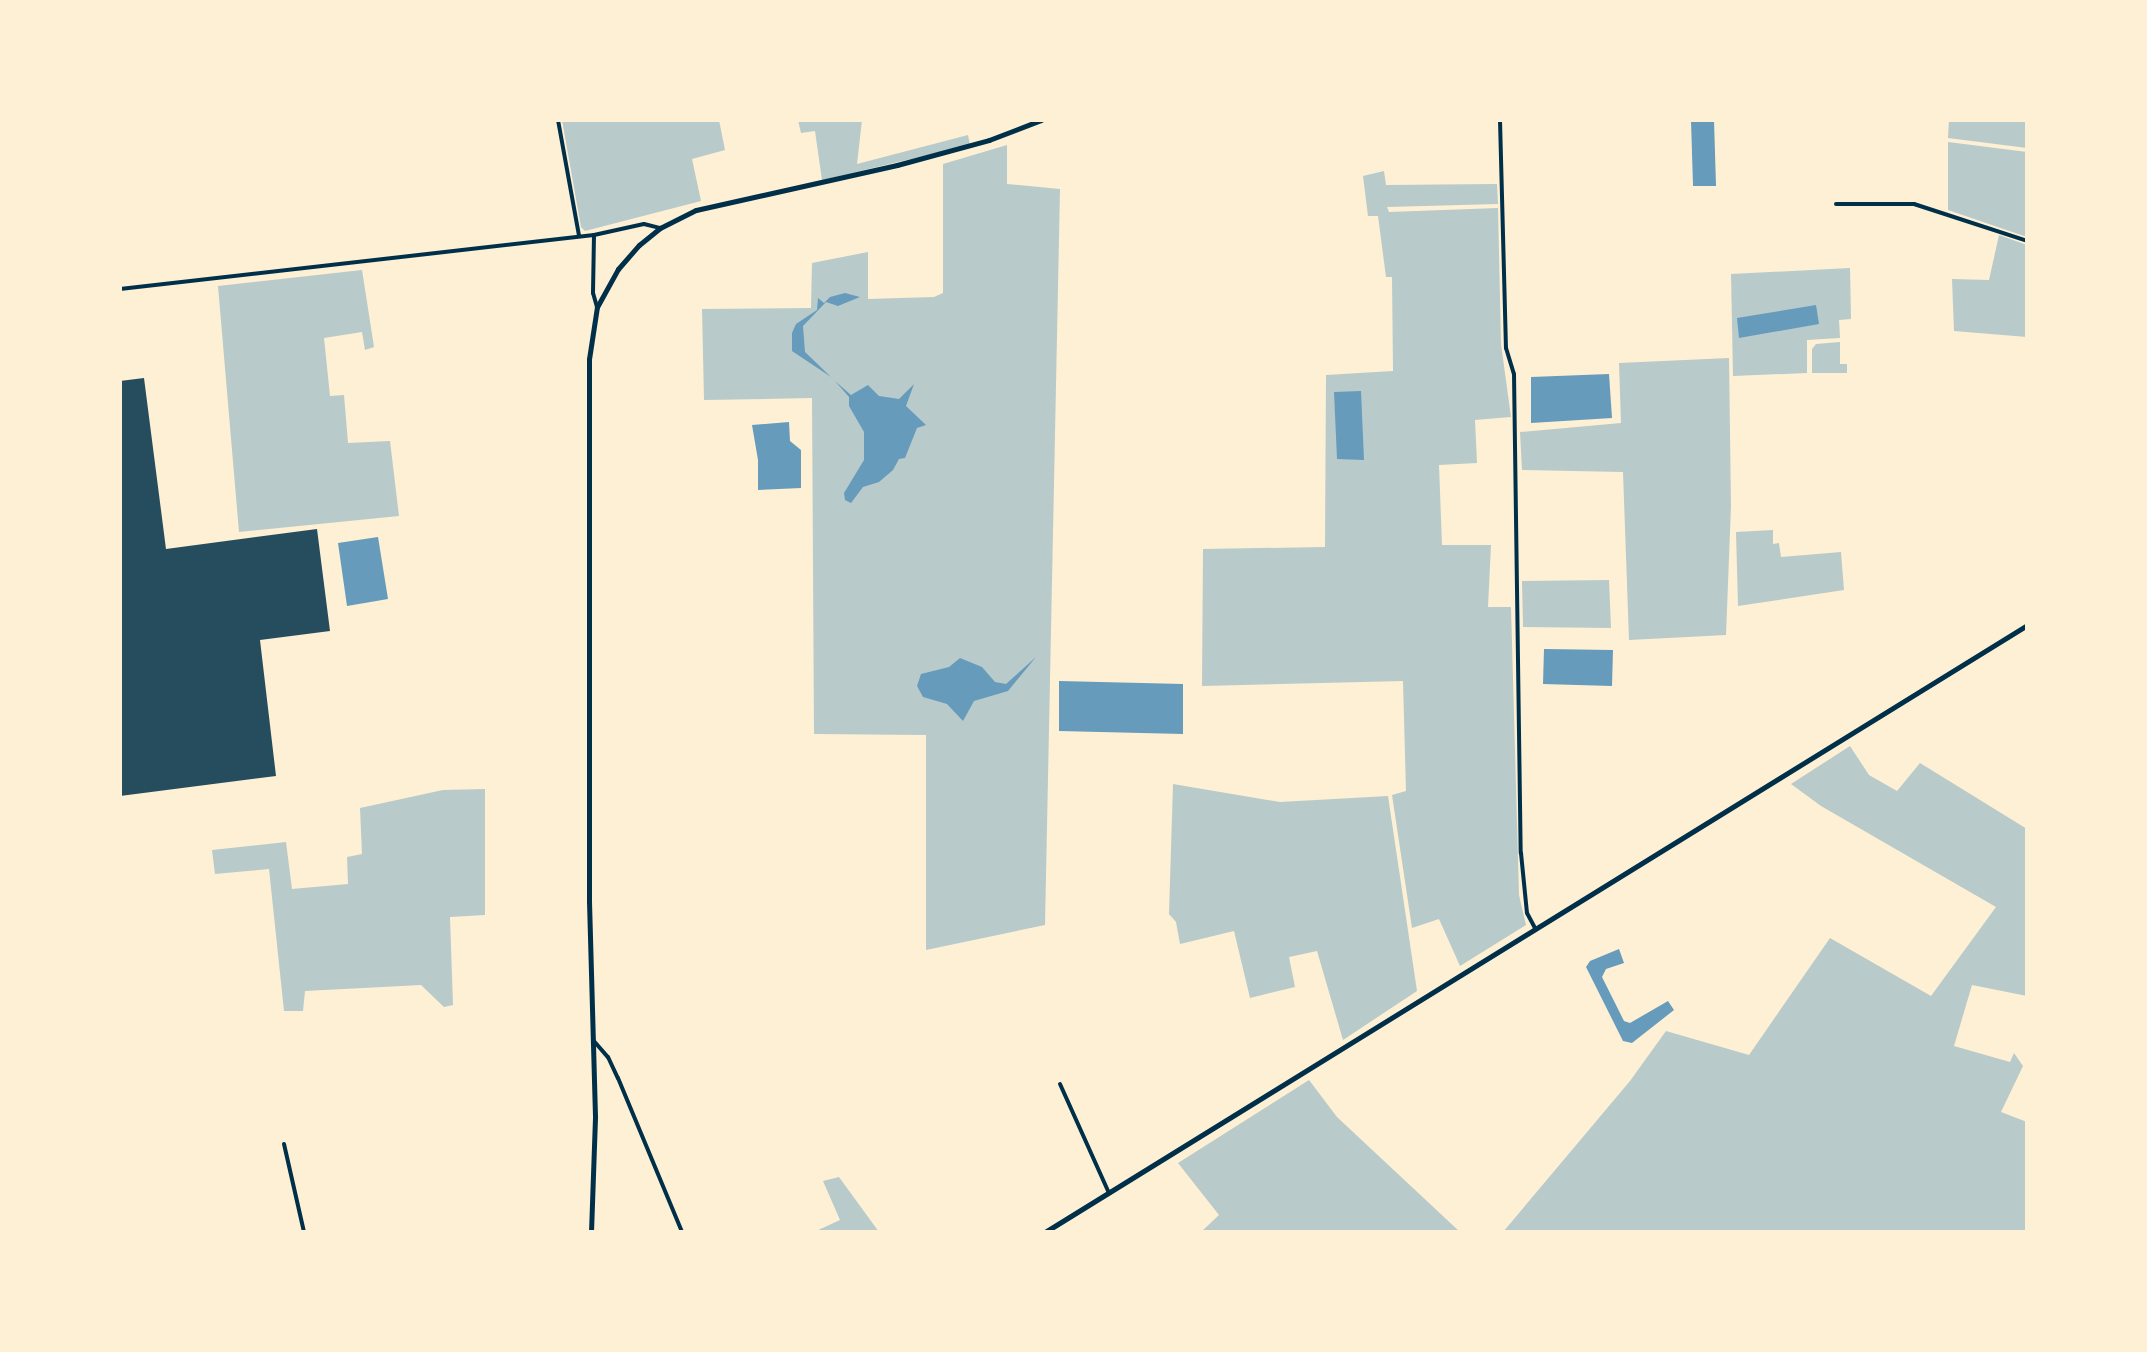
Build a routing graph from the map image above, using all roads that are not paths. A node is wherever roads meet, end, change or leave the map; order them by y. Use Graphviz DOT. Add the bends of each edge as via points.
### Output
graph roads {
  1 [pos="558,120"];
  2 [pos="1041,120"];
  3 [pos="1500,120"];
  4 [pos="1836,204"];
  5 [pos="660,228"];
  6 [pos="594,235"];
  7 [pos="579,236"];
  8 [pos="2027,241"];
  9 [pos="120,289"];
  10 [pos="597,307"];
  11 [pos="2027,625"];
  12 [pos="1535,928"];
  13 [pos="593,1040"];
  14 [pos="1060,1084"];
  15 [pos="284,1144"];
  16 [pos="1109,1193"];
  17 [pos="304,1232"];
  18 [pos="591,1232"];
  19 [pos="682,1232"];
  20 [pos="1045,1232"];
  1 -- 7 [label="street"];
  2 -- 5 [label="street" via="897,165 713,205"];
  3 -- 12 [label="street" via="1506,348 1514,374 1521,853 1527,913"];
  4 -- 8 [label="street" via="1914,204"];
  5 -- 6 [label="street" via="644,224"];
  5 -- 10 [label="street" via="627,256"];
  6 -- 7 [label="street"];
  6 -- 10 [label="street"];
  7 -- 9 [label="street"];
  10 -- 13 [label="street" via="589,337"];
  11 -- 12 [label="street"];
  12 -- 16 [label="street"];
  13 -- 18 [label="street"];
  13 -- 19 [label="street" via="613,1067"];
  14 -- 16 [label="street"];
  15 -- 17 [label="street"];
  16 -- 20 [label="street"];
}
